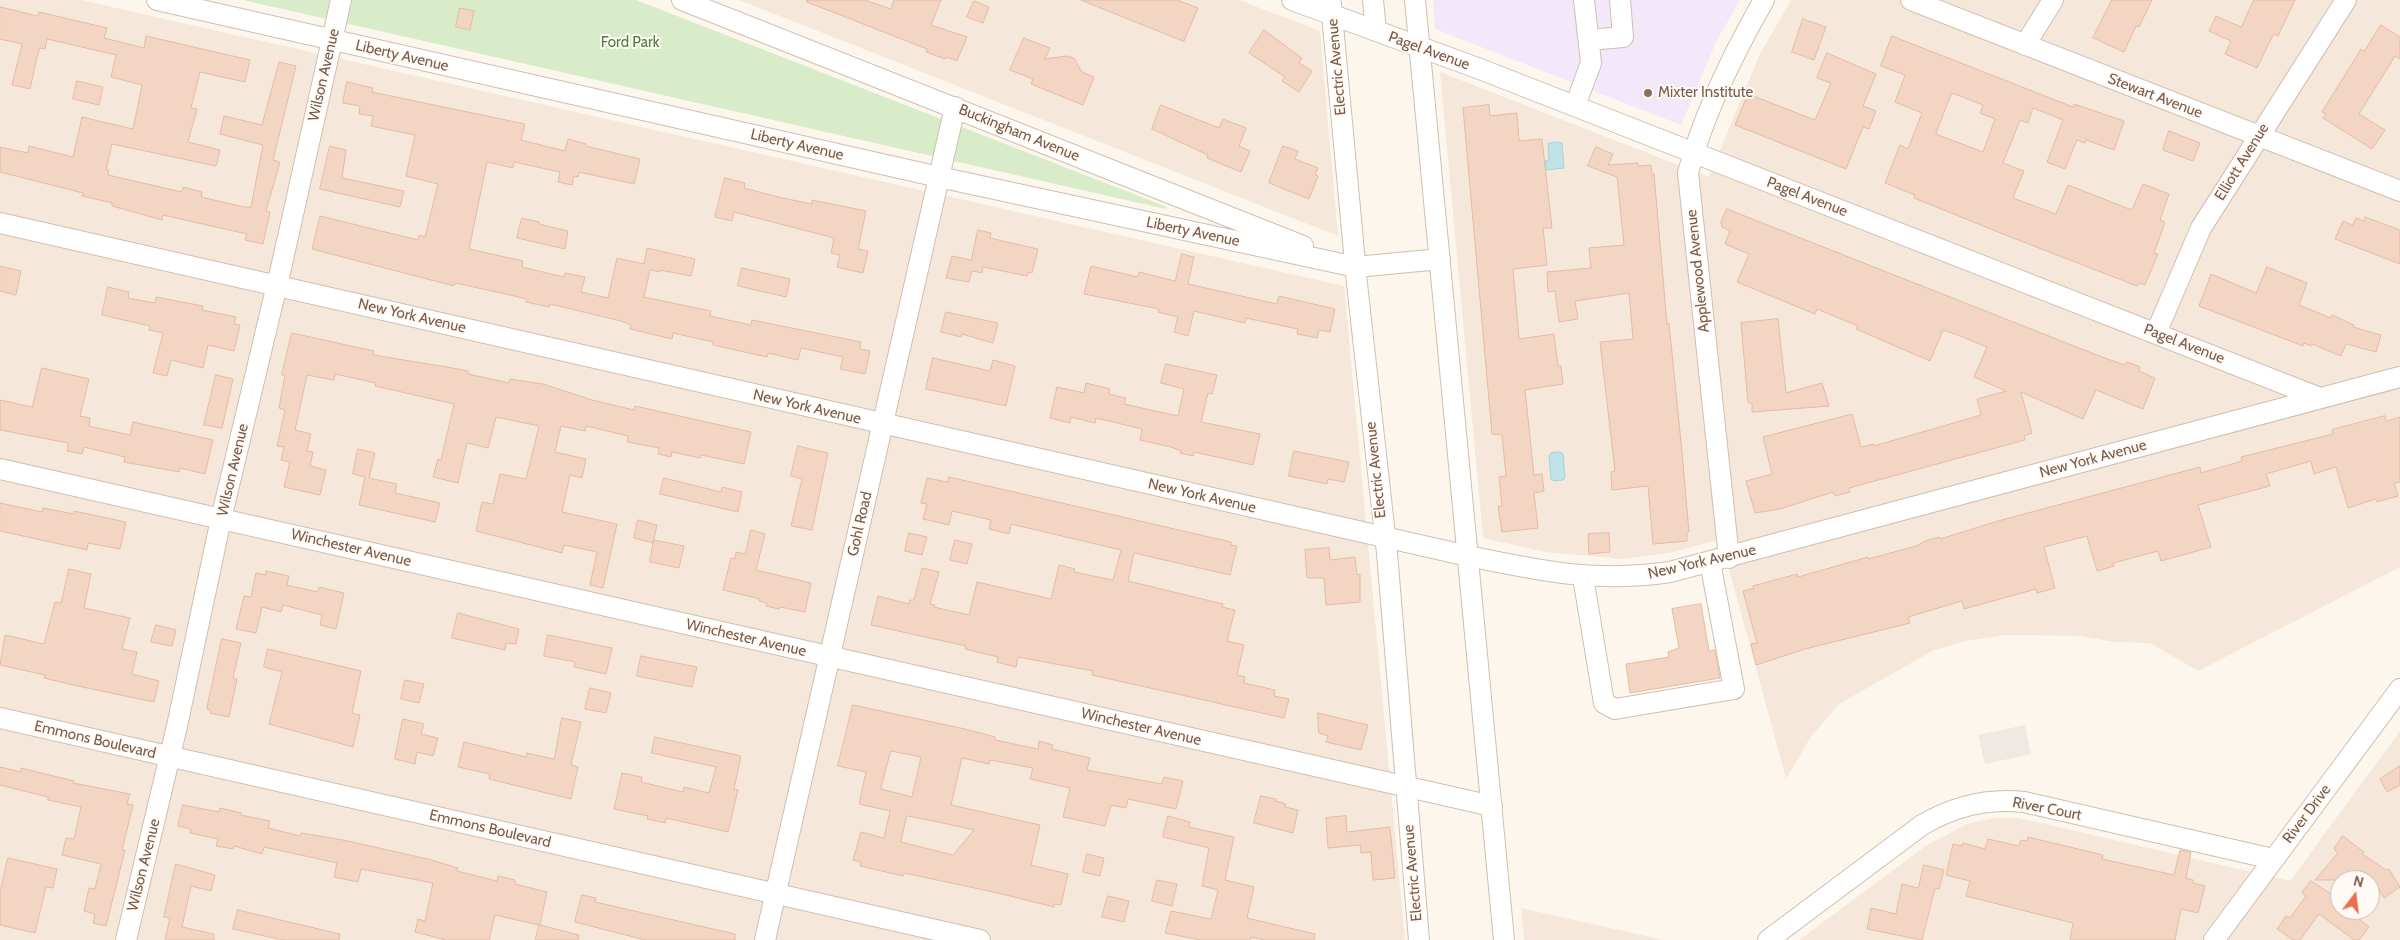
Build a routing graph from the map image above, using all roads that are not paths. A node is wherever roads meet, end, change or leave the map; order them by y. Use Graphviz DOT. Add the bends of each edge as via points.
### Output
graph roads {
  1 [pos="158,0"];
  2 [pos="341,0"];
  3 [pos="682,0"];
  4 [pos="1292,0"];
  5 [pos="1373,0"];
  6 [pos="1414,0"];
  7 [pos="1584,0"];
  8 [pos="1620,0"];
  9 [pos="1764,0"];
  10 [pos="1911,0"];
  11 [pos="2053,0"];
  12 [pos="2346,0"];
  13 [pos="1331,8"];
  14 [pos="1376,31"];
  15 [pos="332,40"];
  16 [pos="1589,40"];
  17 [pos="2025,45"];
  18 [pos="1419,47"];
  19 [pos="1575,106"];
  20 [pos="955,107"];
  21 [pos="2258,136"];
  22 [pos="1693,152"];
  23 [pos="939,177"];
  24 [pos="2400,191"];
  25 [pos="0,223"];
  26 [pos="1440,259"];
  27 [pos="1356,267"];
  28 [pos="277,285"];
  29 [pos="2156,333"];
  30 [pos="2400,377"];
  31 [pos="2320,398"];
  32 [pos="883,424"];
  33 [pos="0,469"];
  34 [pos="221,519"];
  35 [pos="1384,537"];
  36 [pos="1468,556"];
  37 [pos="1720,560"];
  38 [pos="1583,576"];
  39 [pos="829,657"];
  40 [pos="2400,689"];
  41 [pos="0,718"];
  42 [pos="170,756"];
  43 [pos="1405,787"];
  44 [pos="1492,806"];
  45 [pos="2273,860"];
  46 [pos="775,894"];
  47 [pos="126,940"];
  48 [pos="765,940"];
  49 [pos="980,940"];
  50 [pos="1419,940"];
  51 [pos="1504,940"];
  52 [pos="1768,940"];
  53 [pos="2214,940"];
  1 -- 15 [label="street, Liberty Avenue"];
  2 -- 15 [label="street, Wilson Avenue"];
  3 -- 20 [label="street, Buckingham Avenue"];
  4 -- 13 [label="street, Pagel Avenue"];
  5 -- 14 [label="street"];
  6 -- 18 [label="street"];
  7 -- 16 [label="street"];
  8 -- 16 [label="street" via="1623,37"];
  9 -- 22 [label="street, Applewood Avenue" via="1731,62"];
  10 -- 17 [label="street, Stewart Avenue"];
  11 -- 17 [label="street"];
  12 -- 21 [label="street, Elliott Avenue"];
  13 -- 14 [label="street, Pagel Avenue"];
  13 -- 27 [label="street, Electric Avenue"];
  14 -- 18 [label="street, Pagel Avenue"];
  15 -- 23 [label="street, Liberty Avenue"];
  15 -- 28 [label="street, Wilson Avenue"];
  16 -- 19 [label="street" via="1591,63"];
  17 -- 21 [label="street, Stewart Avenue"];
  18 -- 19 [label="street, Pagel Avenue"];
  18 -- 26 [label="street"];
  19 -- 22 [label="street, Pagel Avenue"];
  20 -- 23 [label="street, Gohl Road"];
  20 -- 27 [label="street, Buckingham Avenue"];
  21 -- 24 [label="street, Stewart Avenue"];
  21 -- 29 [label="street, Elliott Avenue" via="2201,228"];
  22 -- 29 [label="street, Pagel Avenue"];
  22 -- 37 [label="street, Applewood Avenue" via="1688,173"];
  23 -- 27 [label="street, Liberty Avenue"];
  23 -- 32 [label="street, Gohl Road"];
  25 -- 28 [label="street, New York Avenue"];
  26 -- 27 [label="street, Liberty Avenue"];
  26 -- 36 [label="street"];
  27 -- 35 [label="street, Electric Avenue"];
  28 -- 32 [label="street, New York Avenue"];
  28 -- 34 [label="street, Wilson Avenue"];
  29 -- 31 [label="street, Pagel Avenue"];
  30 -- 31 [label="street, New York Avenue"];
  31 -- 37 [label="street, New York Avenue"];
  32 -- 35 [label="street, New York Avenue"];
  32 -- 39 [label="street, Gohl Road"];
  33 -- 34 [label="street, Winchester Avenue"];
  34 -- 39 [label="street, Winchester Avenue"];
  34 -- 42 [label="street, Wilson Avenue"];
  35 -- 36 [label="street, New York Avenue"];
  35 -- 43 [label="street, Electric Avenue"];
  36 -- 38 [label="street, New York Avenue" via="1540,572"];
  36 -- 44 [label="street"];
  37 -- 38 [label="street, New York Avenue" via="1637,577"];
  37 -- 38 [label="street, Applewood Avenue" via="1734,689 1615,709 1604,703"];
  39 -- 43 [label="street, Winchester Avenue"];
  39 -- 46 [label="street, Gohl Road"];
  40 -- 45 [label="street, River Drive"];
  41 -- 42 [label="street, Emmons Boulevard"];
  42 -- 46 [label="street, Emmons Boulevard"];
  42 -- 47 [label="street, Wilson Avenue"];
  43 -- 44 [label="street, Winchester Avenue"];
  43 -- 50 [label="street, Electric Avenue"];
  44 -- 51 [label="street"];
  45 -- 52 [label="street, River Court" via="2024,802 1988,801 1949,811 1922,825"];
  45 -- 53 [label="street, River Drive"];
  46 -- 48 [label="street, Gohl Road"];
  46 -- 49 [label="street, Emmons Boulevard"];
}
